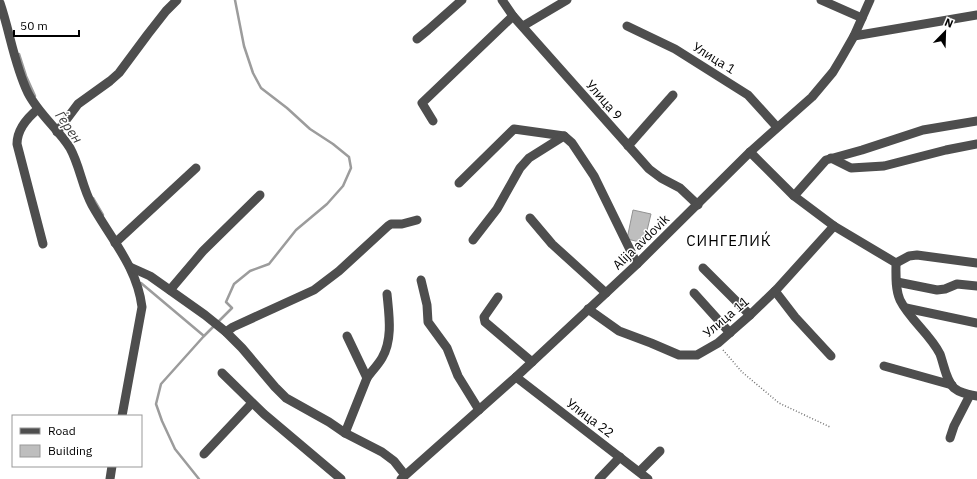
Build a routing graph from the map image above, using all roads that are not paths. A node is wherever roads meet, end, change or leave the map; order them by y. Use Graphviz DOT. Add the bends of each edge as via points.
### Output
graph roads {
  1 [pos="177,0"];
  2 [pos="462,0"];
  3 [pos="567,0"];
  4 [pos="821,0"];
  5 [pos="870,0"];
  6 [pos="505,1"];
  7 [pos="1,8"];
  8 [pos="977,15"];
  9 [pos="513,16"];
  10 [pos="862,18"];
  11 [pos="3,26"];
  12 [pos="522,26"];
  13 [pos="627,26"];
  14 [pos="854,36"];
  15 [pos="417,39"];
  16 [pos="673,95"];
  17 [pos="38,109"];
  18 [pos="433,121"];
  19 [pos="977,121"];
  20 [pos="777,127"];
  21 [pos="57,132"];
  22 [pos="564,136"];
  23 [pos="977,144"];
  24 [pos="628,146"];
  25 [pos="750,152"];
  26 [pos="831,158"];
  27 [pos="196,168"];
  28 [pos="459,183"];
  29 [pos="260,195"];
  30 [pos="794,196"];
  31 [pos="698,205"];
  32 [pos="530,218"];
  33 [pos="417,220"];
  34 [pos="834,226"];
  35 [pos="473,240"];
  36 [pos="115,243"];
  37 [pos="43,244"];
  38 [pos="896,263"];
  39 [pos="977,263"];
  40 [pos="637,264"];
  41 [pos="130,267"];
  42 [pos="703,268"];
  43 [pos="421,280"];
  44 [pos="897,282"];
  45 [pos="977,286"];
  46 [pos="170,290"];
  47 [pos="775,291"];
  48 [pos="606,293"];
  49 [pos="694,293"];
  50 [pos="387,294"];
  51 [pos="498,297"];
  52 [pos="906,308"];
  53 [pos="588,309"];
  54 [pos="750,315"];
  55 [pos="977,322"];
  56 [pos="223,330"];
  57 [pos="730,333"];
  58 [pos="347,336"];
  59 [pos="831,356"];
  60 [pos="532,362"];
  61 [pos="884,366"];
  62 [pos="222,373"];
  63 [pos="516,377"];
  64 [pos="367,378"];
  65 [pos="952,385"];
  66 [pos="974,396"];
  67 [pos="252,403"];
  68 [pos="479,410"];
  69 [pos="122,415"];
  70 [pos="345,433"];
  71 [pos="950,438"];
  72 [pos="660,451"];
  73 [pos="204,454"];
  74 [pos="620,457"];
  75 [pos="112,467"];
  76 [pos="640,472"];
  77 [pos="403,477"];
  78 [pos="110,479"];
  79 [pos="341,479"];
  80 [pos="599,479"];
  81 [pos="648,479"];
  1 -- 21 [label="street" via="119,73 78,104"];
  2 -- 15 [label="street"];
  3 -- 12 [label="street"];
  4 -- 10 [label="street"];
  5 -- 10 [label="street, Alija avdovik"];
  6 -- 9 [label="street, Улица 9"];
  7 -- 11 [label="street"];
  8 -- 14 [label="street"];
  9 -- 12 [label="street, Улица 9"];
  9 -- 18 [label="street" via="422,103"];
  10 -- 14 [label="street, Alija avdovik"];
  11 -- 17 [label="street" via="28,94"];
  12 -- 24 [label="street, Улица 9"];
  13 -- 20 [label="street, Улица 1" via="675,49 748,95"];
  14 -- 20 [label="street, Alija avdovik" via="825,82 812,97"];
  16 -- 24 [label="street"];
  17 -- 21 [label="street"];
  17 -- 37 [label="street" via="22,127 17,144"];
  19 -- 26 [label="street" via="923,130"];
  20 -- 25 [label="street, Alija avdovik"];
  21 -- 36 [label="street" via="70,148 91,204"];
  22 -- 28 [label="street" via="514,129"];
  22 -- 35 [label="street" via="529,158 520,168 497,209"];
  22 -- 40 [label="street" via="572,143 594,176"];
  23 -- 26 [label="street" via="884,166 851,168"];
  24 -- 31 [label="street, Улица 9" via="649,169 680,188"];
  25 -- 30 [label="street"];
  25 -- 31 [label="street, Alija avdovik"];
  26 -- 30 [label="street" via="826,160"];
  27 -- 36 [label="street"];
  29 -- 46 [label="street"];
  30 -- 34 [label="street"];
  31 -- 40 [label="street, Alija avdovik"];
  32 -- 48 [label="street" via="552,244"];
  33 -- 56 [label="street" via="388,226 314,290"];
  34 -- 38 [label="street"];
  34 -- 47 [label="street, Улица 11"];
  36 -- 41 [label="street"];
  38 -- 39 [label="street" via="917,255"];
  38 -- 44 [label="street"];
  40 -- 48 [label="street, Alija avdovik"];
  41 -- 46 [label="street" via="150,276"];
  41 -- 69 [label="street" via="137,282 142,307"];
  42 -- 54 [label="street"];
  43 -- 68 [label="street" via="428,322 446,348 458,376"];
  44 -- 45 [label="street" via="937,290 957,284"];
  44 -- 52 [label="street" via="900,298"];
  46 -- 56 [label="street"];
  47 -- 54 [label="street, Улица 11"];
  47 -- 59 [label="street"];
  48 -- 53 [label="street, Alija avdovik"];
  49 -- 57 [label="street"];
  50 -- 64 [label="street" via="390,324 386,346 382,358"];
  51 -- 60 [label="street" via="484,317 485,322"];
  52 -- 55 [label="street"];
  52 -- 65 [label="street" via="940,354"];
  53 -- 57 [label="street, Улица 11" via="619,331 679,355 697,355 718,344"];
  53 -- 60 [label="street, Alija avdovik"];
  54 -- 57 [label="street, Улица 11"];
  56 -- 70 [label="street" via="286,398"];
  58 -- 64 [label="street"];
  60 -- 63 [label="street, Alija avdovik"];
  61 -- 65 [label="street"];
  62 -- 67 [label="street"];
  63 -- 68 [label="street, Alija avdovik"];
  63 -- 74 [label="street, Улица 22"];
  64 -- 70 [label="street"];
  65 -- 66 [label="street" via="956,390"];
  66 -- 71 [label="street" via="954,426"];
  67 -- 73 [label="street"];
  67 -- 79 [label="street"];
  68 -- 77 [label="street, Alija avdovik"];
  70 -- 77 [label="street" via="388,456"];
  72 -- 76 [label="street"];
  74 -- 76 [label="street, Улица 22"];
  74 -- 80 [label="street"];
  75 -- 78 [label="street"];
  76 -- 81 [label="street, Улица 22"];
}
